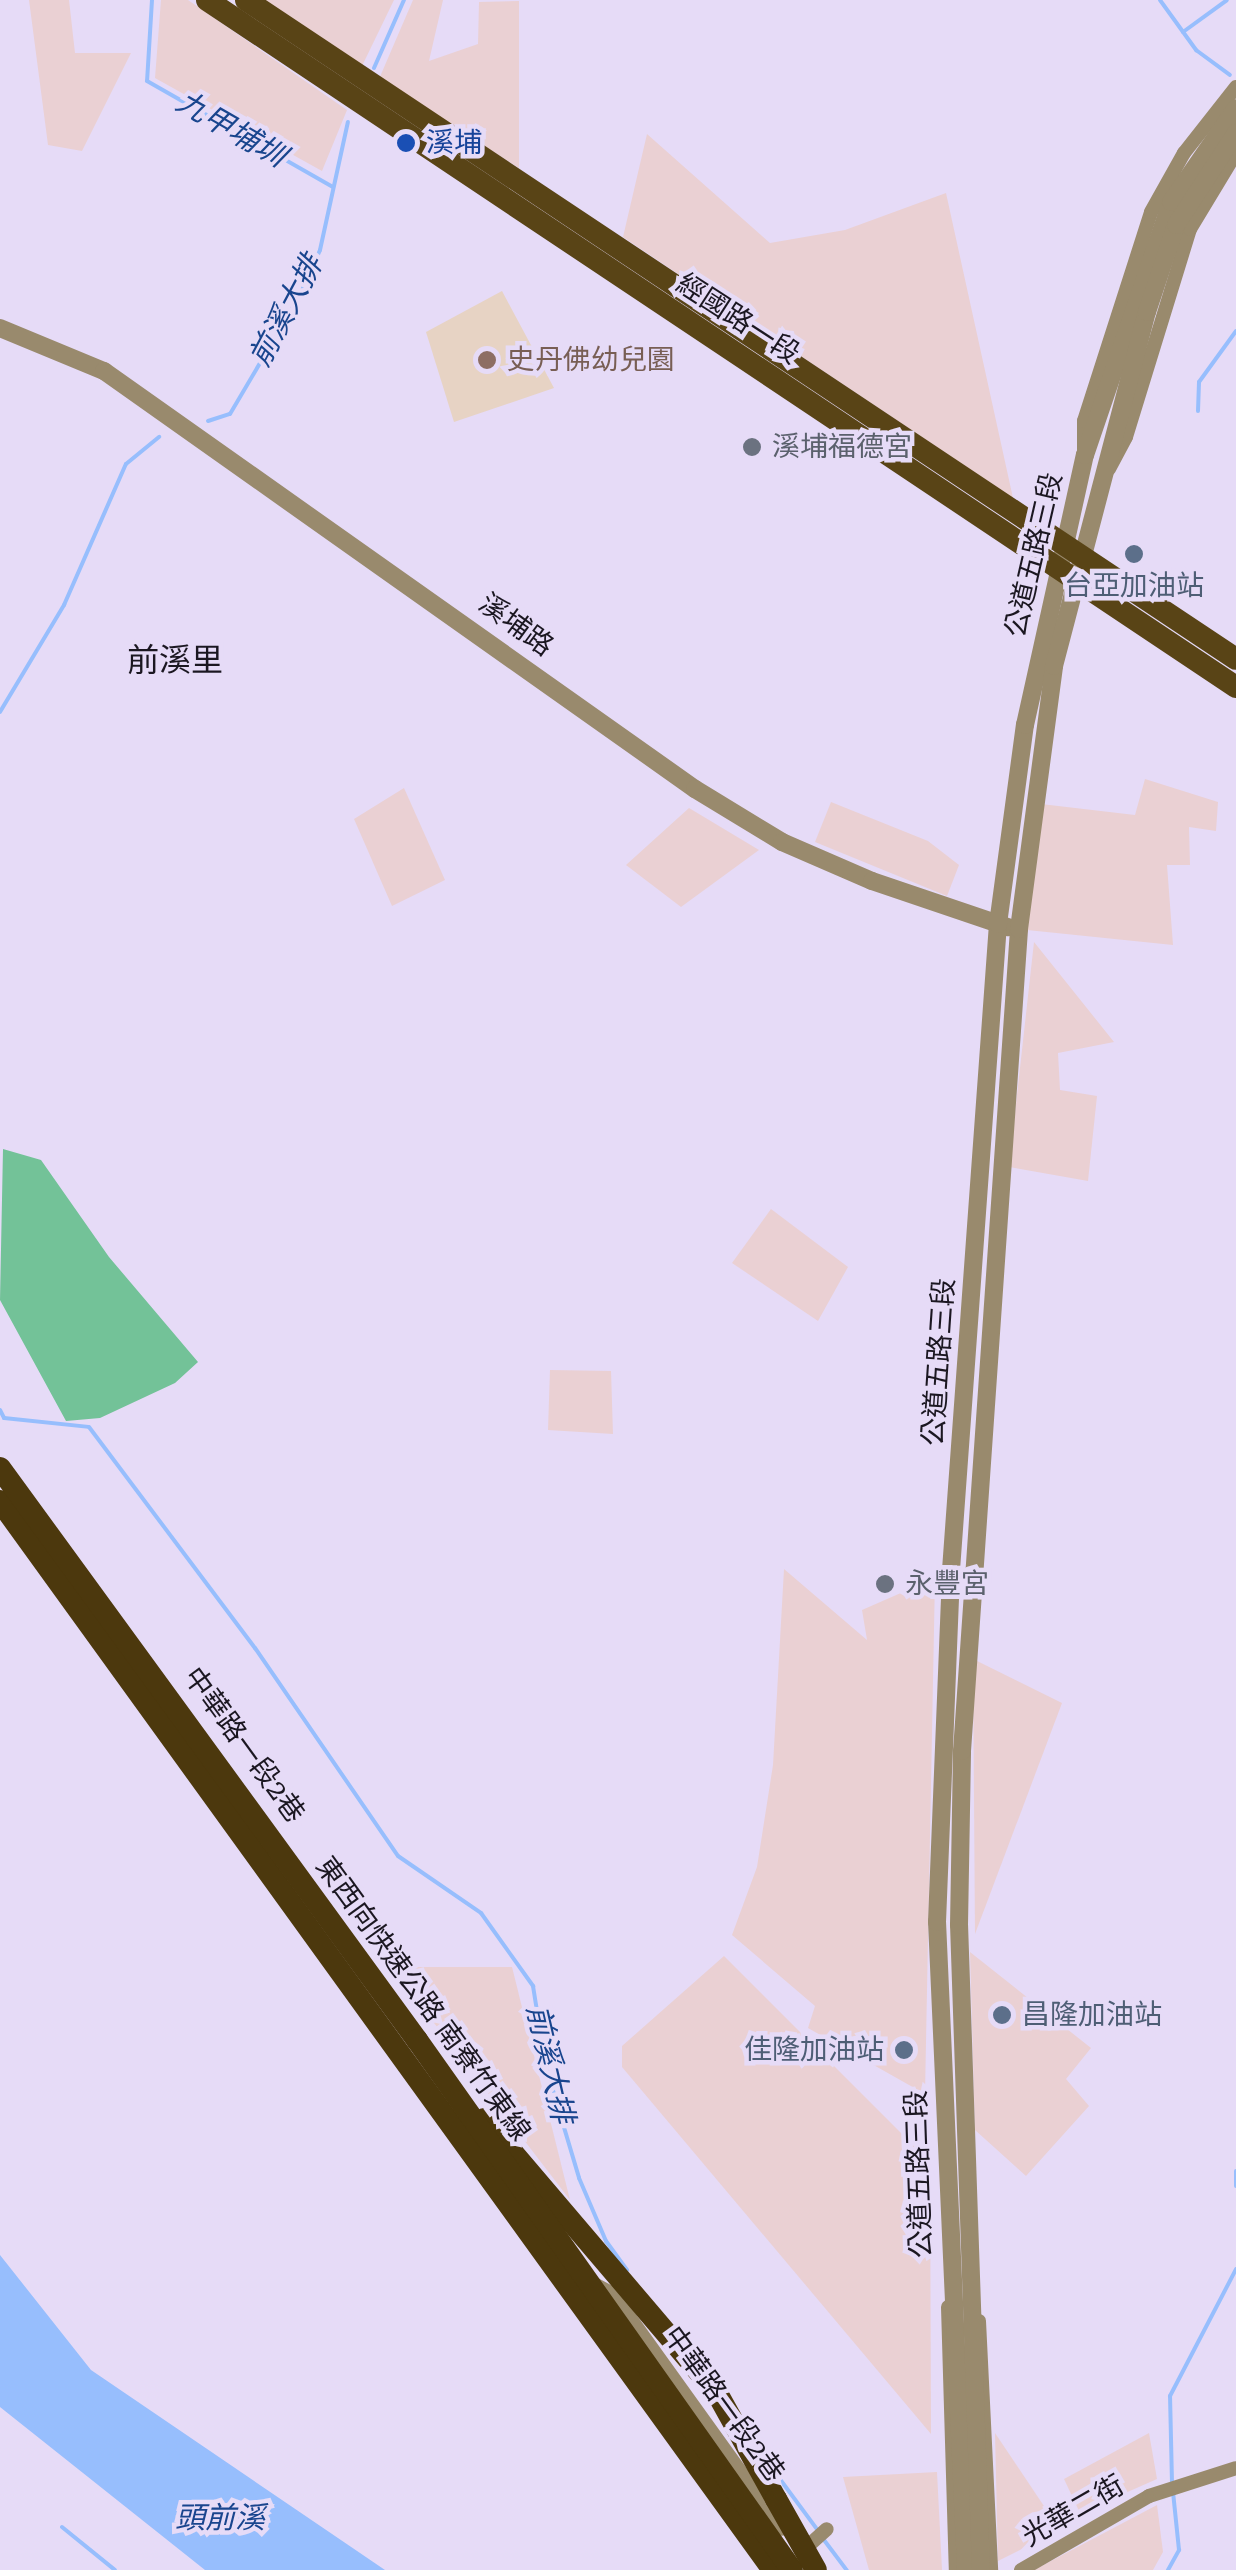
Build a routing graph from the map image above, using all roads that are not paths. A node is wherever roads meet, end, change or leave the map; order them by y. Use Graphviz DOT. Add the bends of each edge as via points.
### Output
graph roads {
  1 [pos="206,0"];
  2 [pos="246,0"];
  3 [pos="1236,87"];
  4 [pos="1236,108"];
  5 [pos="1236,133"];
  6 [pos="1236,153"];
  7 [pos="0,328"];
  8 [pos="1084,455"];
  9 [pos="1109,470"];
  10 [pos="1071,566"];
  11 [pos="1236,658"];
  12 [pos="1236,688"];
  13 [pos="998,924"];
  14 [pos="1019,929"];
  15 [pos="0,1453"];
  16 [pos="0,1468"];
  17 [pos="0,1501"];
  18 [pos="943,2063"];
  19 [pos="964,2063"];
  20 [pos="446,2068"];
  21 [pos="480,2125"];
  22 [pos="950,2282"];
  23 [pos="972,2286"];
  24 [pos="1236,2468"];
  25 [pos="778,2524"];
  26 [pos="827,2529"];
  27 [pos="808,2546"];
  28 [pos="773,2570"];
  29 [pos="792,2570"];
  30 [pos="815,2570"];
  31 [pos="956,2570"];
  32 [pos="966,2570"];
  33 [pos="981,2570"];
  34 [pos="991,2570"];
  35 [pos="1021,2570"];
  1 -- 10 [label="main road, 經國路一段"];
  2 -- 10 [label="main road, 經國路一段"];
  3 -- 8 [label="street, 公道五路三段" via="1184,153 1150,212 1084,421"];
  4 -- 8 [label="street, 公道五路三段" via="1171,202"];
  5 -- 9 [label="street, 公道五路三段" via="1176,226 1147,312"];
  6 -- 9 [label="street, 公道五路三段" via="1184,245 1126,438"];
  7 -- 13 [label="street, 溪埔路" via="44,342 132,389 695,789 782,842"];
  8 -- 10 [label="street, 公道五路三段"];
  9 -- 10 [label="street, 公道五路三段"];
  10 -- 11 [label="main road, 經國路一段"];
  10 -- 12 [label="main road, 經國路一段"];
  10 -- 13 [label="street, 公道五路三段" via="1025,726"];
  10 -- 14 [label="street, 公道五路三段" via="1039,748"];
  13 -- 14 [label="street, 溪埔路"];
  13 -- 18 [label="street, 公道五路三段" via="940,1764"];
  14 -- 19 [label="street, 公道五路三段" via="964,1714"];
  15 -- 20 [label="street, 中華路一段2巷"];
  16 -- 29 [label="highway, 東西向快速公路 南寮竹東線, bridge"];
  17 -- 28 [label="highway, 東西向快速公路 南寮竹東線"];
  18 -- 19 [label="street"];
  18 -- 22 [label="street, 公道五路三段"];
  19 -- 23 [label="street, 公道五路三段"];
  20 -- 21 [label="street, 中華路一段2巷"];
  20 -- 21 [label="street, 中華路一段2巷" via="449,2092"];
  21 -- 25 [label="street, 中華路一段2巷" via="580,2276 613,2294"];
  21 -- 30 [label="highway, bridge" via="717,2393"];
  22 -- 31 [label="street, 公道五路三段" via="945,2338"];
  22 -- 32 [label="street, 公道五路三段"];
  23 -- 33 [label="street, 公道五路三段"];
  23 -- 34 [label="street, 公道五路三段" via="983,2340"];
  24 -- 35 [label="street, 光華二街" via="1149,2496"];
  25 -- 27 [label="street, 中華路一段2巷"];
  25 -- 30 [label="street, 中華路一段2巷"];
  26 -- 27 [label="street"];
  27 -- 30 [label="street"];
}
